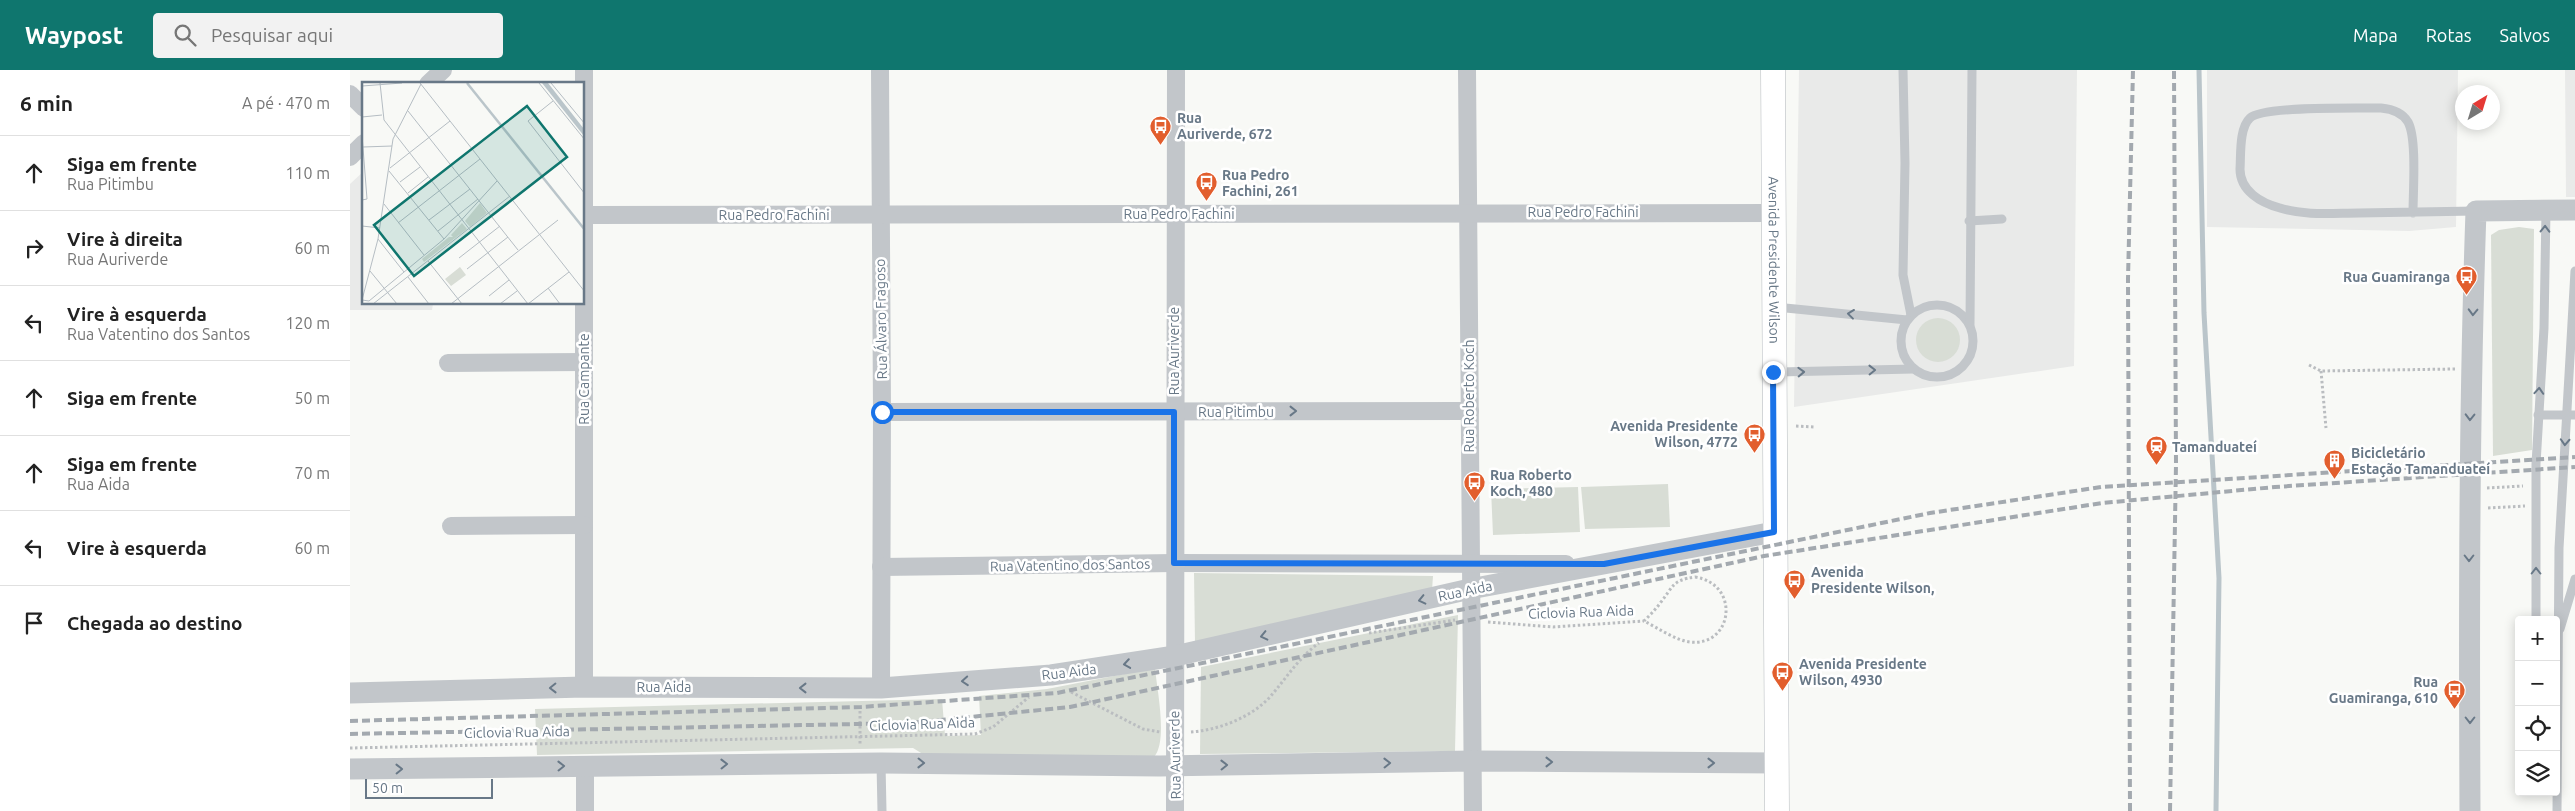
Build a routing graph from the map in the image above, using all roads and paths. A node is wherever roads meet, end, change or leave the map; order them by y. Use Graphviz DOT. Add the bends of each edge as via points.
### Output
graph roads {
  1 [pos="443,70"];
  2 [pos="880,70"];
  3 [pos="1176,70"];
  4 [pos="1467,70"];
  5 [pos="1772,70"];
  6 [pos="1903,70"];
  7 [pos="1972,70"];
  8 [pos="430,82"];
  9 [pos="350,94"];
  10 [pos="362,106"];
  11 [pos="362,146"];
  12 [pos="350,157"];
  13 [pos="2546,210"];
  14 [pos="2575,210"];
  15 [pos="2476,211"];
  16 [pos="1467,212"];
  17 [pos="2413,212"];
  18 [pos="1773,213"];
  19 [pos="1176,214"];
  20 [pos="585,215"];
  21 [pos="880,215"];
  22 [pos="2002,219"];
  23 [pos="1969,221"];
  24 [pos="2575,271"];
  25 [pos="584,305"];
  26 [pos="1773,307"];
  27 [pos="1909,318"];
  28 [pos="1970,324"];
  29 [pos="584,362"];
  30 [pos="448,363"];
  31 [pos="2309,365"];
  32 [pos="2470,368"];
  33 [pos="1914,369"];
  34 [pos="2321,371"];
  35 [pos="1773,372"];
  36 [pos="1470,411"];
  37 [pos="882,412"];
  38 [pos="1174,412"];
  39 [pos="2538,415"];
  40 [pos="2571,415"];
  41 [pos="1796,426"];
  42 [pos="1814,427"];
  43 [pos="2326,428"];
  44 [pos="2536,486"];
  45 [pos="2469,490"];
  46 [pos="452,526"];
  47 [pos="584,526"];
  48 [pos="1774,532"];
  49 [pos="1174,563"];
  50 [pos="1604,564"];
  51 [pos="1469,565"];
  52 [pos="881,567"];
  53 [pos="2575,579"];
  54 [pos="1470,589"];
  55 [pos="2536,616"];
  56 [pos="2558,616"];
  57 [pos="1470,618"];
  58 [pos="1644,621"];
  59 [pos="2560,629"];
  60 [pos="1367,633"];
  61 [pos="1325,641"];
  62 [pos="1175,656"];
  63 [pos="584,687"];
  64 [pos="860,688"];
  65 [pos="881,688"];
  66 [pos="1062,690"];
  67 [pos="350,693"];
  68 [pos="1034,694"];
  69 [pos="2557,706"];
  70 [pos="1174,733"];
  71 [pos="860,737"];
  72 [pos="350,748"];
  73 [pos="1473,761"];
  74 [pos="871,763"];
  75 [pos="1777,763"];
  76 [pos="585,766"];
  77 [pos="1175,766"];
  78 [pos="350,770"];
  79 [pos="584,811"];
  80 [pos="882,811"];
  81 [pos="1175,811"];
  82 [pos="1472,811"];
  83 [pos="1777,811"];
  84 [pos="2470,811"];
  85 [pos="2557,811"];
  1 -- 8 [label="street"];
  2 -- 21 [label="street, Rua Álvaro Fragoso"];
  3 -- 19 [label="street, Rua Auriverde"];
  4 -- 16 [label="street, Rua Roberto Koch"];
  5 -- 18 [label="main road, Avenida Presidente Wilson"];
  6 -- 27 [label="lane" via="1903,275"];
  7 -- 23 [label="lane"];
  9 -- 10 [label="street"];
  11 -- 12 [label="street"];
  13 -- 14 [label="street"];
  13 -- 15 [label="street"];
  39 -- 13 [label="lane, one-way"];
  15 -- 17 [label="lane"];
  15 -- 32 [label="street, one-way"];
  16 -- 18 [label="street, Rua Pedro Fachini"];
  16 -- 19 [label="street, Rua Pedro Fachini"];
  16 -- 36 [label="street, Rua Roberto Koch"];
  17 -- 17 [label="lane" via="2313,214 2292,212 2266,203 2246,188 2240,174 2240,153 2246,124 2256,114 2274,111 2381,108 2402,114 2409,124"];
  18 -- 26 [label="main road, Avenida Presidente Wilson"];
  19 -- 21 [label="street, Rua Pedro Fachini"];
  19 -- 38 [label="street, Rua Auriverde"];
  20 -- 21 [label="street, Rua Pedro Fachini"];
  21 -- 37 [label="street, Rua Álvaro Fragoso"];
  22 -- 23 [label="lane"];
  23 -- 28 [label="lane"];
  24 -- 40 [label="lane"];
  25 -- 29 [label="street, Rua Campante"];
  27 -- 26 [label="lane, one-way"];
  26 -- 35 [label="main road, Avenida Presidente Wilson"];
  27 -- 28 [label="lane" via="1920,308 1943,305 1963,315"];
  27 -- 33 [label="lane" via="1901,340 1902,351"];
  28 -- 33 [label="lane" via="1973,334 1971,355 1958,371 1931,377"];
  29 -- 30 [label="street"];
  29 -- 47 [label="street, Rua Campante"];
  31 -- 34 [label="path"];
  32 -- 34 [label="path"];
  32 -- 45 [label="street, one-way"];
  35 -- 33 [label="lane, one-way"];
  34 -- 43 [label="path"];
  35 -- 48 [label="main road, Avenida Presidente Wilson"];
  38 -- 36 [label="street, Rua Pitimbu, one-way"];
  36 -- 51 [label="street, Rua Roberto Koch"];
  37 -- 38 [label="street, Rua Pitimbu"];
  37 -- 52 [label="street, Rua Álvaro Fragoso"];
  38 -- 49 [label="street, Rua Auriverde"];
  39 -- 40 [label="lane"];
  39 -- 44 [label="lane"];
  40 -- 56 [label="lane, one-way" via="2559,548"];
  41 -- 42 [label="path"];
  44 -- 45 [label="path"];
  55 -- 44 [label="lane, one-way"];
  45 -- 84 [label="street, one-way"];
  46 -- 47 [label="street"];
  47 -- 63 [label="street, Rua Campante"];
  48 -- 50 [label="street, Rua Aida"];
  48 -- 75 [label="main road, Avenida Presidente Wilson"];
  49 -- 51 [label="street, Rua Vatentino dos Santos"];
  49 -- 52 [label="street, Rua Vatentino dos Santos"];
  49 -- 62 [label="street, Rua Auriverde"];
  50 -- 51 [label="street, Rua Vatentino dos Santos"];
  50 -- 54 [label="street, Rua Aida"];
  51 -- 54 [label="street, Rua Roberto Koch"];
  52 -- 65 [label="street, Rua Álvaro Fragoso"];
  53 -- 59 [label="lane"];
  54 -- 57 [label="street, Rua Roberto Koch"];
  54 -- 62 [label="street, Rua Aida, one-way"];
  57 -- 58 [label="path, Ciclovia Rua Aida" via="1498,624 1553,627"];
  57 -- 60 [label="path, Ciclovia Rua Aida"];
  57 -- 73 [label="street, Rua Roberto Koch"];
  58 -- 58 [label="path, Ciclovia Rua Aida" via="1679,638 1700,642 1721,628 1726,601 1710,582 1685,578 1670,588"];
  61 -- 70 [label="path" via="1306,652 1268,699 1249,713 1217,727"];
  62 -- 65 [label="street, Rua Aida, one-way" via="1051,675"];
  62 -- 70 [label="street, Rua Auriverde"];
  64 -- 63 [label="street, Rua Aida, one-way"];
  63 -- 67 [label="street, Rua Aida, one-way"];
  64 -- 65 [label="street, Rua Aida"];
  64 -- 71 [label="path"];
  66 -- 70 [label="path" via="1076,693 1142,730"];
  68 -- 71 [label="path, Ciclovia Rua Aida" via="984,732"];
  69 -- 85 [label="lane"];
  70 -- 77 [label="street, Rua Auriverde"];
  71 -- 72 [label="path, Ciclovia Rua Aida"];
  71 -- 74 [label="path"];
  73 -- 75 [label="street, one-way"];
  77 -- 73 [label="street, one-way"];
  73 -- 82 [label="street, Rua Roberto Koch"];
  76 -- 74 [label="street, one-way"];
  74 -- 77 [label="street, one-way"];
  74 -- 80 [label="lane"];
  75 -- 83 [label="main road, Avenida Presidente Wilson"];
  78 -- 76 [label="street, one-way"];
  76 -- 79 [label="street"];
  77 -- 81 [label="street, Rua Auriverde"];
}
